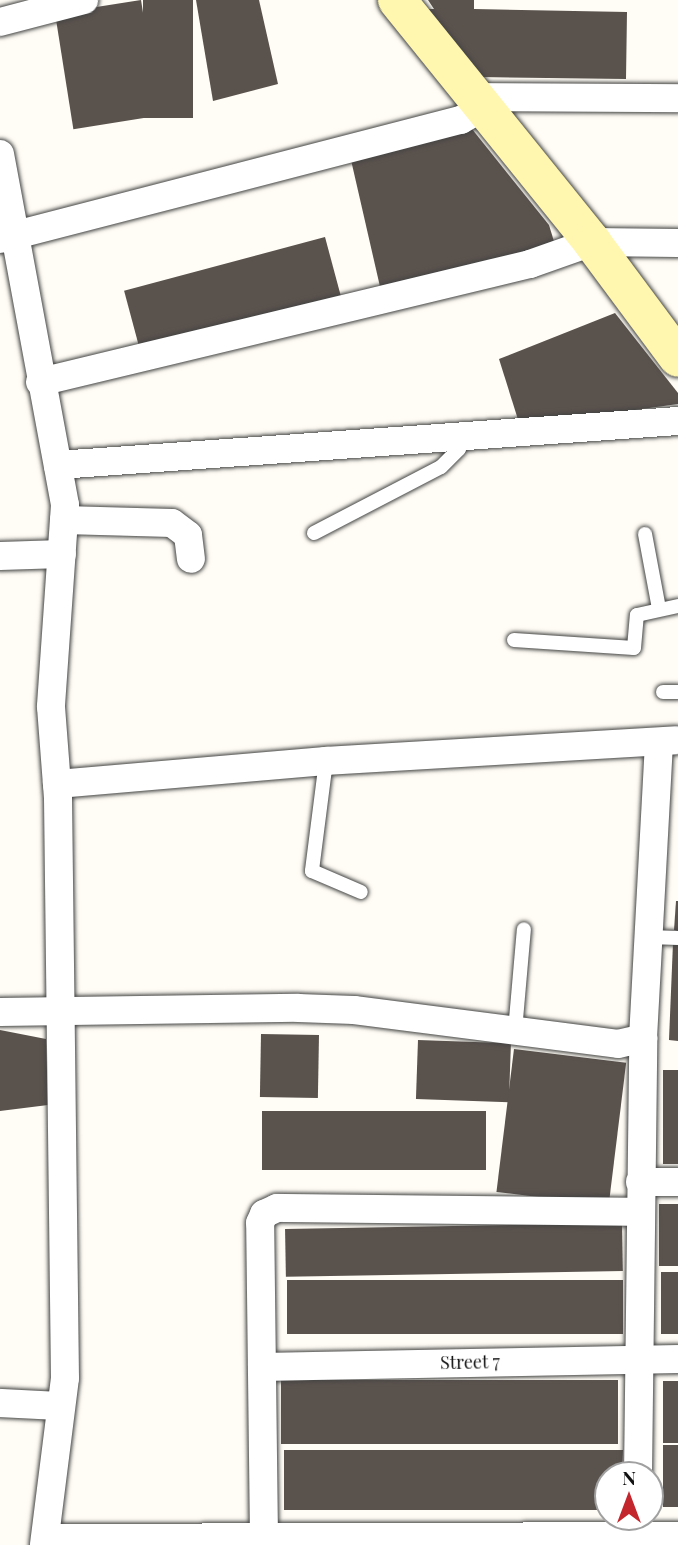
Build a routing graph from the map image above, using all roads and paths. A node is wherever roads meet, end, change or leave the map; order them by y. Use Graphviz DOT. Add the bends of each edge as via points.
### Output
graph roads {
  1 [pos="85,0"];
  2 [pos="397,0"];
  3 [pos="0,22"];
  4 [pos="678,98"];
  5 [pos="478,102"];
  6 [pos="0,154"];
  7 [pos="9,237"];
  8 [pos="592,242"];
  9 [pos="678,243"];
  10 [pos="678,358"];
  11 [pos="40,382"];
  12 [pos="678,422"];
  13 [pos="462,437"];
  14 [pos="58,465"];
  15 [pos="64,520"];
  16 [pos="314,533"];
  17 [pos="645,534"];
  18 [pos="62,554"];
  19 [pos="0,556"];
  20 [pos="191,559"];
  21 [pos="678,606"];
  22 [pos="660,609"];
  23 [pos="514,639"];
  24 [pos="663,692"];
  25 [pos="678,692"];
  26 [pos="668,741"];
  27 [pos="326,761"];
  28 [pos="57,784"];
  29 [pos="361,892"];
  30 [pos="524,929"];
  31 [pos="649,937"];
  32 [pos="678,938"];
  33 [pos="0,1012"];
  34 [pos="60,1014"];
  35 [pos="516,1031"];
  36 [pos="643,1038"];
  37 [pos="640,1182"];
  38 [pos="678,1182"];
  39 [pos="639,1212"];
  40 [pos="636,1358"];
  41 [pos="678,1359"];
  42 [pos="262,1367"];
  43 [pos="0,1403"];
  44 [pos="60,1406"];
  45 [pos="638,1461"];
  46 [pos="633,1534"];
  47 [pos="678,1536"];
  48 [pos="264,1538"];
  49 [pos="45,1541"];
  1 -- 3 [label="street"];
  2 -- 5 [label="street"];
  4 -- 5 [label="street"];
  5 -- 7 [label="street" via="461,120"];
  5 -- 8 [label="street"];
  6 -- 7 [label="street"];
  7 -- 11 [label="street"];
  8 -- 9 [label="street"];
  8 -- 10 [label="street"];
  8 -- 11 [label="street" via="530,264"];
  11 -- 14 [label="street"];
  12 -- 13 [label="street"];
  13 -- 14 [label="street"];
  13 -- 16 [label="lane" via="459,449 441,467"];
  14 -- 15 [label="street"];
  15 -- 18 [label="street"];
  15 -- 20 [label="street" via="172,523 188,535"];
  17 -- 22 [label="lane"];
  18 -- 19 [label="street"];
  18 -- 28 [label="street" via="51,707"];
  21 -- 22 [label="lane"];
  22 -- 23 [label="lane" via="637,615 634,648"];
  24 -- 25 [label="lane"];
  26 -- 27 [label="street"];
  26 -- 31 [label="street"];
  27 -- 28 [label="street"];
  27 -- 29 [label="lane" via="312,871"];
  28 -- 34 [label="street"];
  30 -- 35 [label="lane"];
  31 -- 32 [label="lane"];
  31 -- 36 [label="street"];
  33 -- 34 [label="street"];
  34 -- 35 [label="street" via="298,1007"];
  34 -- 44 [label="street" via="65,1378"];
  35 -- 36 [label="street" via="618,1044"];
  36 -- 37 [label="street"];
  37 -- 38 [label="street"];
  37 -- 39 [label="street"];
  39 -- 40 [label="street"];
  39 -- 42 [label="street" via="277,1208 260,1223"];
  40 -- 41 [label="street, Street 7"];
  40 -- 42 [label="street, Street 7"];
  40 -- 45 [label="street"];
  42 -- 48 [label="street"];
  43 -- 44 [label="street"];
  44 -- 49 [label="street"];
  46 -- 47 [label="street"];
  46 -- 48 [label="street"];
  48 -- 49 [label="street"];
}
